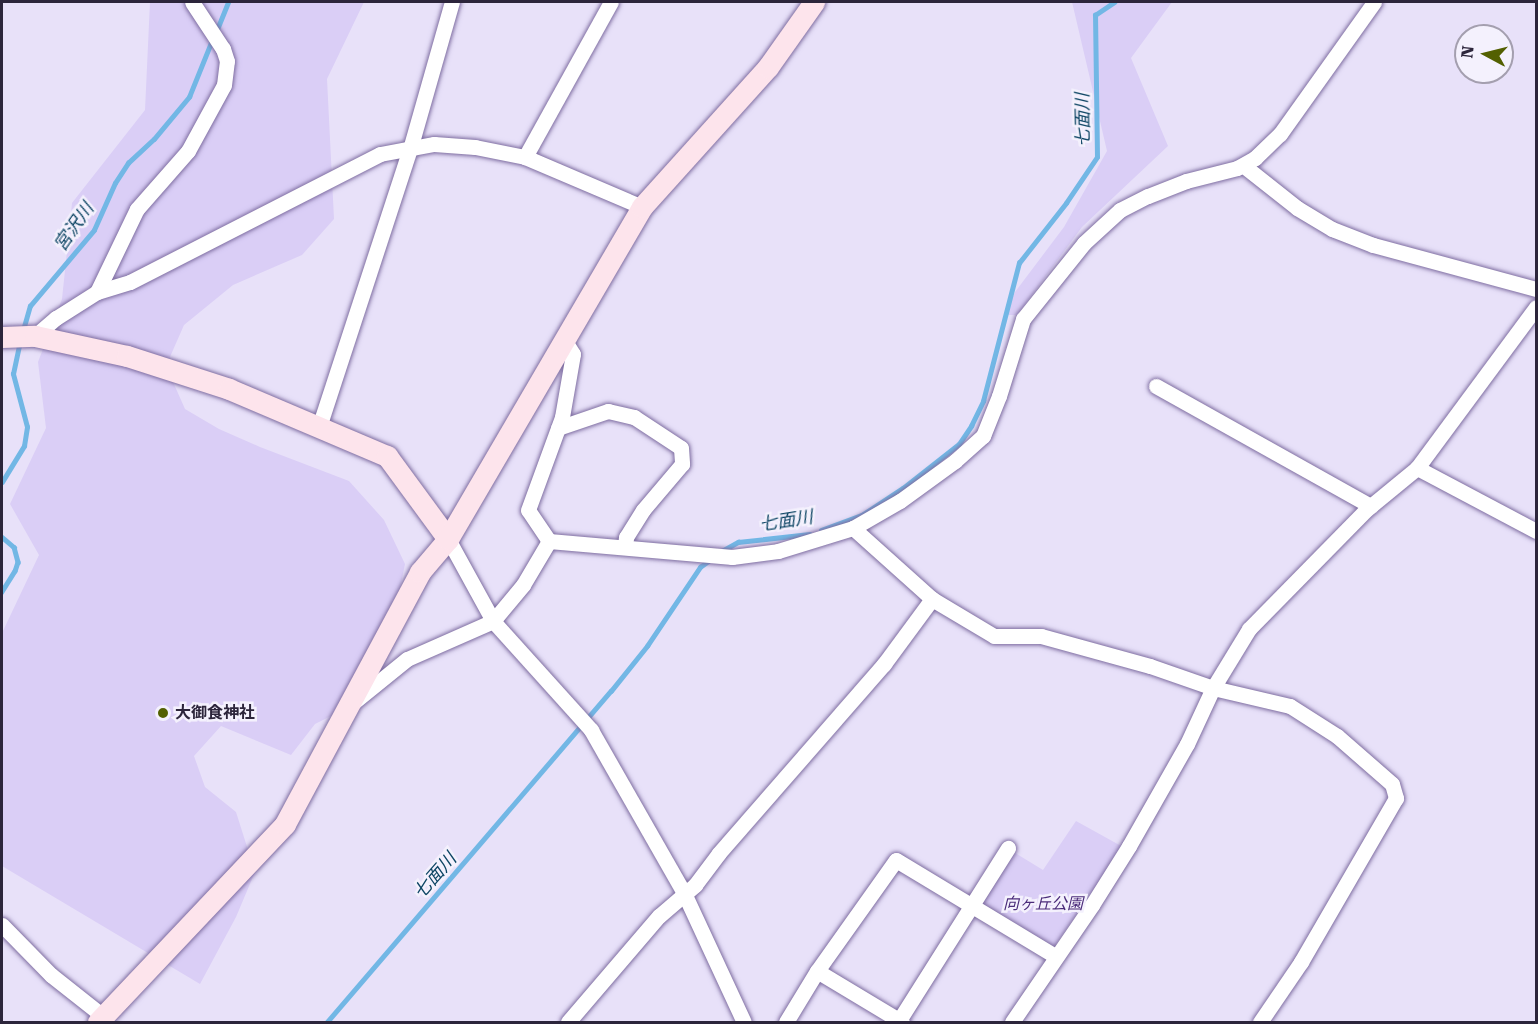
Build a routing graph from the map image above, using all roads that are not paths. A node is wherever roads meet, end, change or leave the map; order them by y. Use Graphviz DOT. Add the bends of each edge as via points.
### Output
graph roads {
  1 [pos="192,2"];
  2 [pos="452,2"];
  3 [pos="611,2"];
  4 [pos="814,2"];
  5 [pos="1374,2"];
  6 [pos="410,149"];
  7 [pos="525,157"];
  8 [pos="1244,166"];
  9 [pos="642,207"];
  10 [pos="1536,289"];
  11 [pos="97,292"];
  12 [pos="1536,307"];
  13 [pos="35,336"];
  14 [pos="2,337"];
  15 [pos="565,341"];
  16 [pos="1156,386"];
  17 [pos="319,427"];
  18 [pos="558,428"];
  19 [pos="1417,468"];
  20 [pos="1371,506"];
  21 [pos="853,528"];
  22 [pos="1536,531"];
  23 [pos="448,539"];
  24 [pos="549,542"];
  25 [pos="625,547"];
  26 [pos="932,599"];
  27 [pos="493,621"];
  28 [pos="1214,688"];
  29 [pos="347,708"];
  30 [pos="1008,848"];
  31 [pos="684,893"];
  32 [pos="972,906"];
  33 [pos="2,925"];
  34 [pos="1055,956"];
  35 [pos="817,971"];
  36 [pos="101,1020"];
  37 [pos="900,1022"];
  38 [pos="568,1023"];
  39 [pos="744,1023"];
  40 [pos="786,1023"];
  41 [pos="1012,1023"];
  42 [pos="1260,1023"];
  1 -- 11 [label="street" via="223,50 227,61 224,85 188,151 137,209"];
  2 -- 6 [label="street"];
  3 -- 7 [label="street"];
  4 -- 9 [label="street" via="768,67"];
  5 -- 8 [label="street" via="1280,134"];
  6 -- 7 [label="street" via="434,144"];
  6 -- 11 [label="street" via="380,154 130,282"];
  6 -- 17 [label="street"];
  7 -- 9 [label="street"];
  8 -- 10 [label="street" via="1297,208 1332,229 1373,245"];
  8 -- 21 [label="street" via="1186,181 1120,210 1084,243 1023,319 983,436 900,501"];
  9 -- 15 [label="street"];
  11 -- 13 [label="street"];
  12 -- 19 [label="street"];
  13 -- 14 [label="street"];
  13 -- 17 [label="street" via="128,356 229,390"];
  15 -- 18 [label="street" via="573,354"];
  15 -- 23 [label="street"];
  16 -- 20 [label="street"];
  17 -- 23 [label="street" via="387,456"];
  18 -- 24 [label="street" via="528,510"];
  18 -- 25 [label="street" via="608,411 634,417 681,448 681,464 642,510 626,537"];
  19 -- 20 [label="street"];
  19 -- 22 [label="street"];
  20 -- 28 [label="street" via="1250,629"];
  21 -- 25 [label="street" via="778,551 727,557"];
  21 -- 26 [label="street"];
  23 -- 27 [label="street"];
  23 -- 29 [label="street" via="420,572"];
  24 -- 25 [label="street"];
  24 -- 27 [label="street" via="523,585"];
  26 -- 28 [label="street" via="994,636 1041,636"];
  26 -- 31 [label="street" via="884,664 695,885"];
  27 -- 29 [label="street" via="406,659"];
  27 -- 31 [label="street" via="591,730"];
  28 -- 34 [label="street" via="1129,846"];
  28 -- 42 [label="street" via="1290,706 1337,736 1392,784 1396,798 1301,962"];
  29 -- 36 [label="street" via="285,824"];
  30 -- 32 [label="street"];
  31 -- 38 [label="street" via="659,916"];
  31 -- 39 [label="street"];
  32 -- 34 [label="street"];
  32 -- 35 [label="street" via="896,860"];
  32 -- 37 [label="street"];
  33 -- 36 [label="street"];
  34 -- 41 [label="street"];
  35 -- 37 [label="street"];
  35 -- 40 [label="street"];
}
